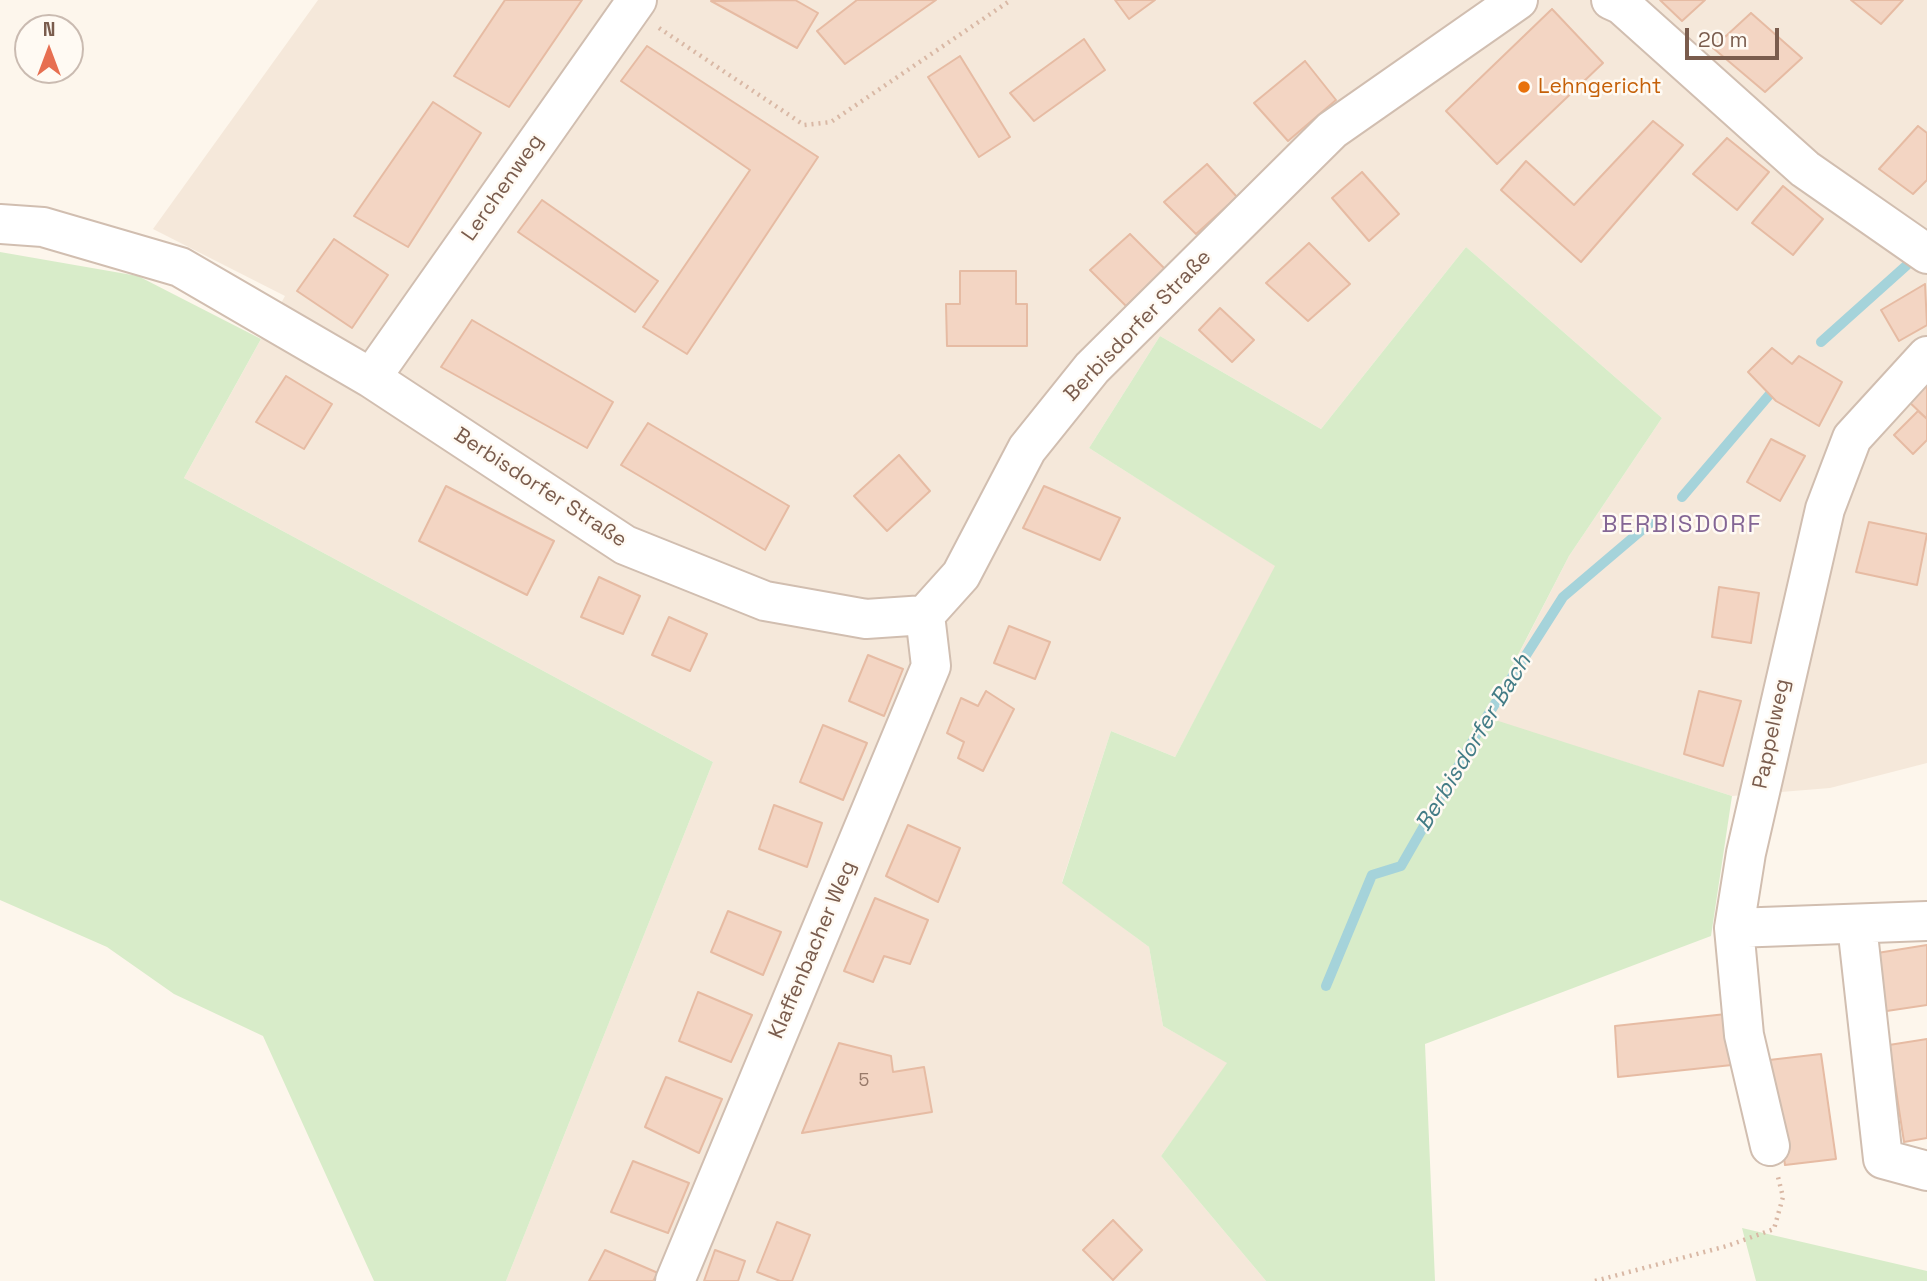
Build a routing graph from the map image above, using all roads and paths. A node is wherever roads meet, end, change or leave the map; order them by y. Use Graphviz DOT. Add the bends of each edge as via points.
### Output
graph roads {
  1 [pos="1011,0"];
  2 [pos="1518,0"];
  3 [pos="1611,0"];
  4 [pos="633,4"];
  5 [pos="0,224"];
  6 [pos="1927,254"];
  7 [pos="1927,356"];
  8 [pos="371,378"];
  9 [pos="925,615"];
  10 [pos="1927,921"];
  11 [pos="1857,925"];
  12 [pos="1734,928"];
  13 [pos="1770,1146"];
  14 [pos="1927,1171"];
  15 [pos="675,1281"];
  16 [pos="1595,1281"];
  1 -- 4 [label="path" via="831,122 804,125"];
  2 -- 9 [label="street, Berbisdorfer Straße" via="1332,130 1092,368 1027,449 961,575"];
  3 -- 6 [label="street" via="1805,169"];
  4 -- 8 [label="street, Lerchenweg"];
  5 -- 8 [label="street, Berbisdorfer Straße" via="43,227 180,267"];
  7 -- 12 [label="street, Pappelweg" via="1852,438 1825,509 1766,758"];
  8 -- 9 [label="street, Berbisdorfer Straße" via="625,545 765,601 866,619"];
  9 -- 15 [label="street, Klaffenbacher Weg" via="931,666"];
  10 -- 11 [label="street"];
  11 -- 12 [label="street"];
  11 -- 14 [label="street" via="1883,1159"];
  12 -- 13 [label="street, Pappelweg" via="1744,1035"];
  13 -- 16 [label="path" via="1783,1197 1774,1229"];
}
